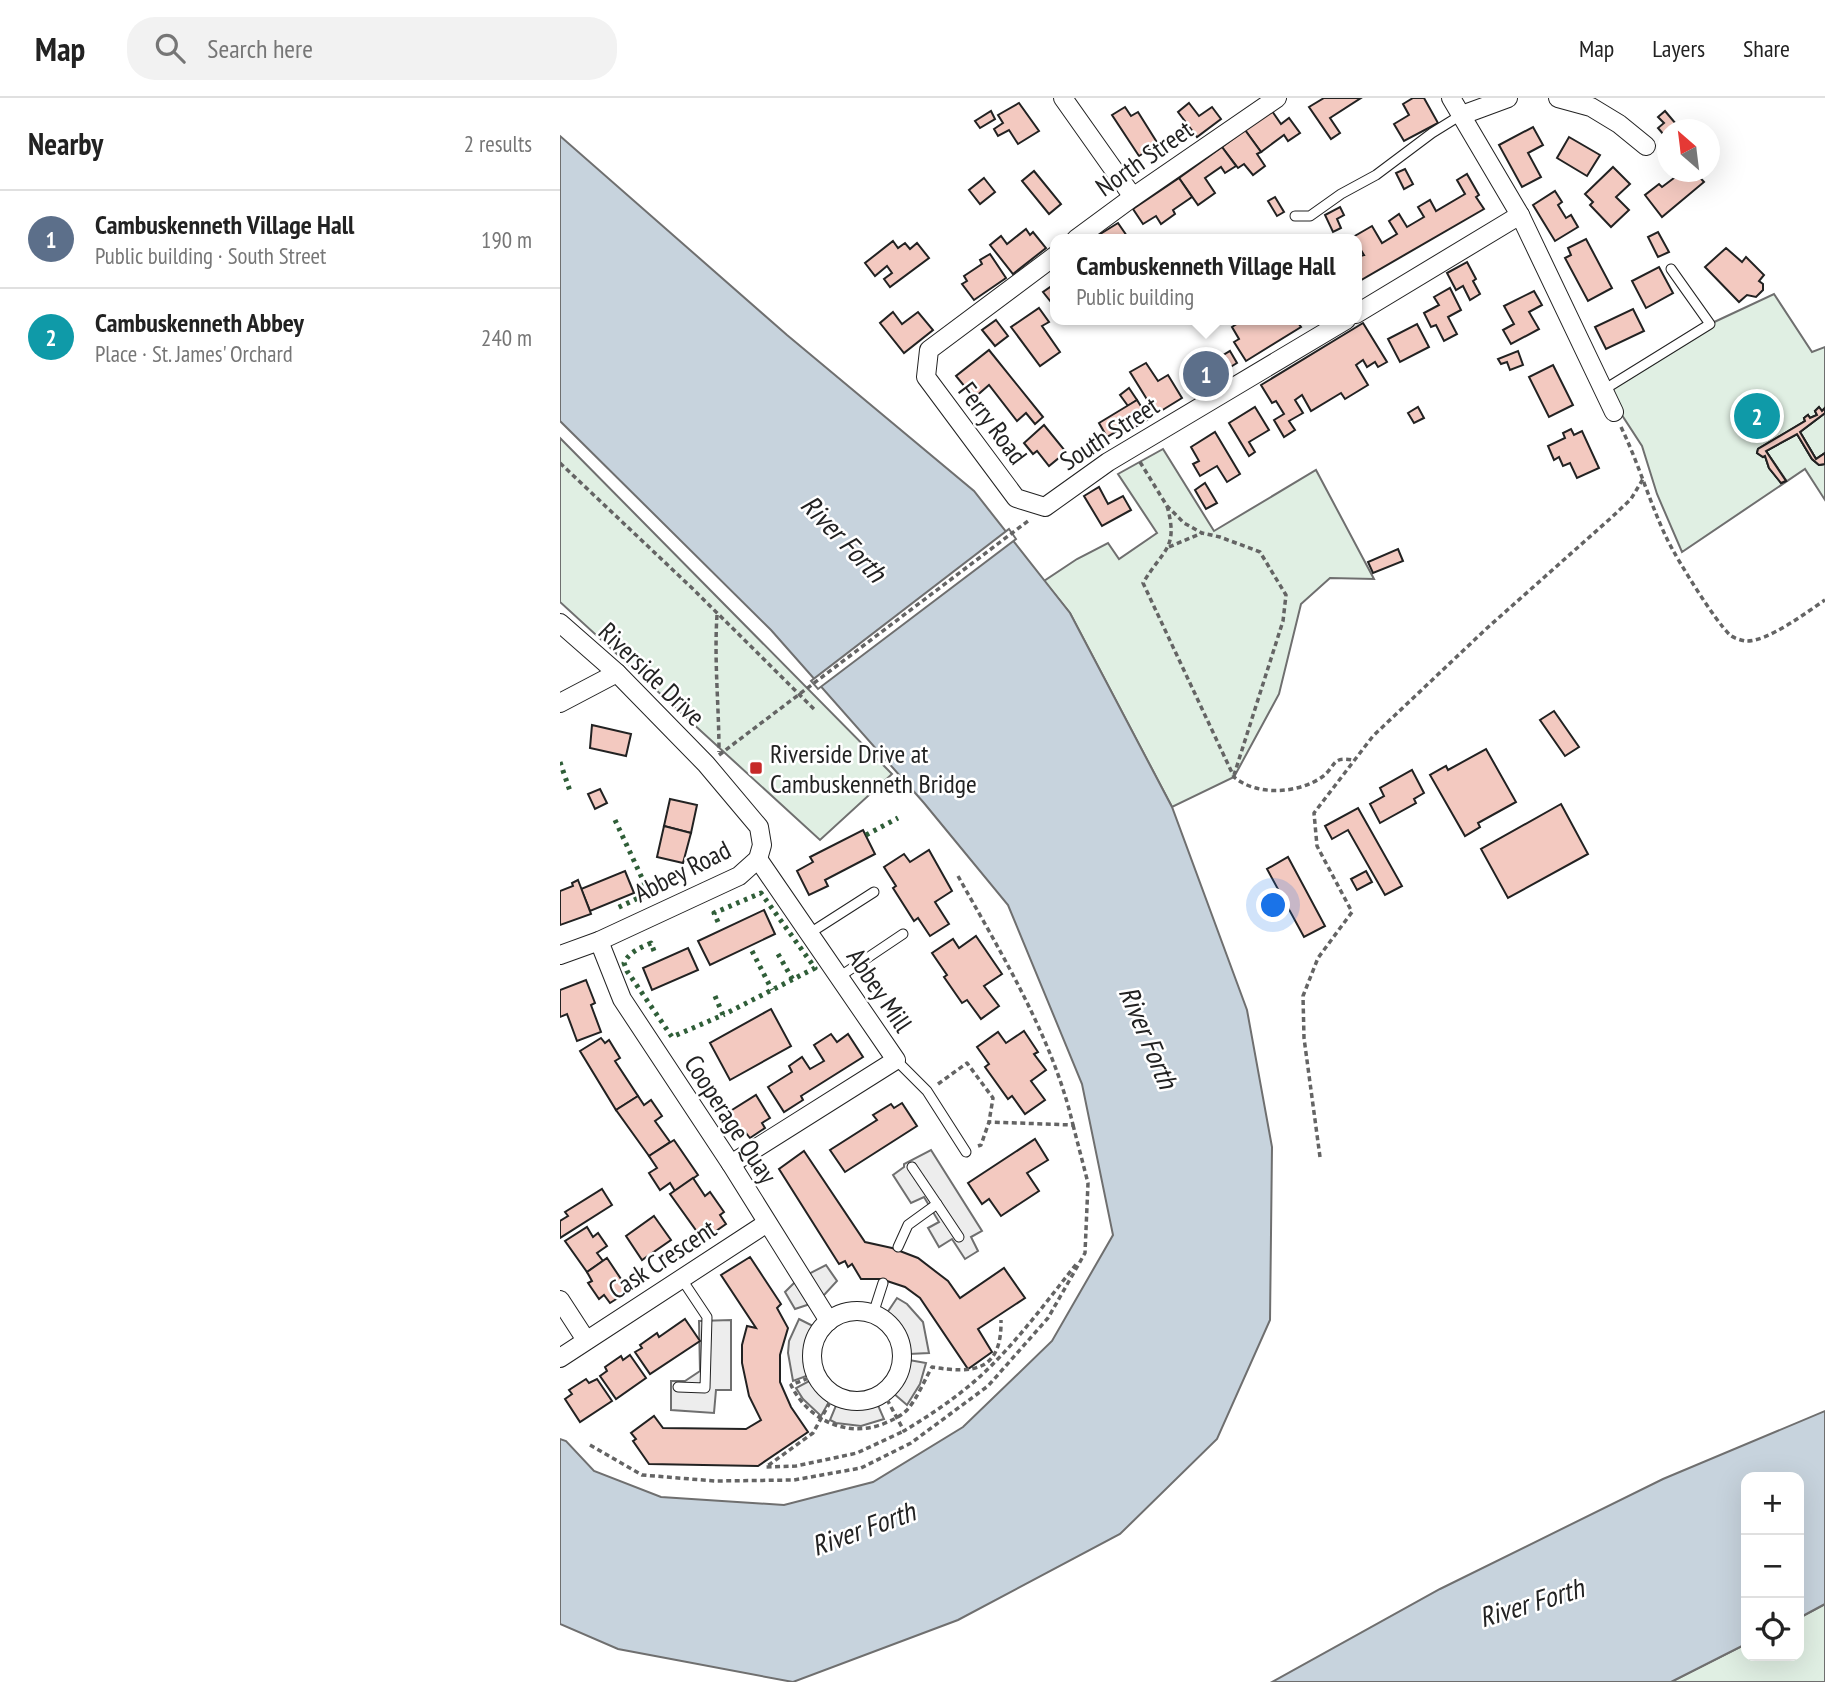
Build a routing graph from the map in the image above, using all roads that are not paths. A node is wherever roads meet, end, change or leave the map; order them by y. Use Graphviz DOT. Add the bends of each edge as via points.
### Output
graph roads {
  1 [pos="1063,98"];
  2 [pos="1277,98"];
  3 [pos="1451,98"];
  4 [pos="1508,98"];
  5 [pos="1558,98"];
  6 [pos="1462,115"];
  7 [pos="1646,146"];
  8 [pos="1133,197"];
  9 [pos="1520,215"];
  10 [pos="1295,216"];
  11 [pos="1083,234"];
  12 [pos="1050,259"];
  13 [pos="1671,269"];
  14 [pos="1362,310"];
  15 [pos="1338,325"];
  16 [pos="1605,389"];
  17 [pos="1614,412"];
  18 [pos="1045,507"];
  19 [pos="560,623"];
  20 [pos="617,673"];
  21 [pos="560,703"];
  22 [pos="712,760"];
  23 [pos="758,859"];
  24 [pos="874,892"];
  25 [pos="810,933"];
  26 [pos="903,934"];
  27 [pos="599,941"];
  28 [pos="560,954"];
  29 [pos="839,977"];
  30 [pos="896,1060"];
  31 [pos="966,1152"];
  32 [pos="731,1164"];
  33 [pos="912,1167"];
  34 [pos="937,1205"];
  35 [pos="767,1223"];
  36 [pos="960,1237"];
  37 [pos="898,1247"];
  38 [pos="681,1278"];
  39 [pos="883,1283"];
  40 [pos="560,1300"];
  41 [pos="873,1314"];
  42 [pos="829,1321"];
  43 [pos="586,1340"];
  44 [pos="560,1358"];
  45 [pos="678,1387"];
  1 -- 8 [label="street"];
  2 -- 8 [label="street, North Street"];
  3 -- 6 [label="street"];
  4 -- 6 [label="street"];
  5 -- 7 [label="street" via="1591,107"];
  6 -- 9 [label="street"];
  6 -- 10 [label="lane" via="1310,216"];
  8 -- 11 [label="street, North Street"];
  9 -- 14 [label="street"];
  9 -- 16 [label="street"];
  12 -- 18 [label="street, Ferry Road" via="929,350 926,377 1016,498"];
  13 -- 16 [label="lane" via="1710,324"];
  15 -- 18 [label="street, South Street" via="1132,448"];
  16 -- 17 [label="street"];
  19 -- 20 [label="street, Riverside Drive"];
  20 -- 21 [label="street"];
  20 -- 22 [label="street, Riverside Drive"];
  22 -- 23 [label="street, Abbey Road" via="759,827 762,845"];
  23 -- 25 [label="street, Abbey Mill"];
  23 -- 27 [label="street, Abbey Road" via="739,876"];
  24 -- 25 [label="lane"];
  25 -- 29 [label="street, Abbey Mill"];
  26 -- 29 [label="lane"];
  27 -- 28 [label="street, Abbey Road"];
  27 -- 32 [label="street, Cooperage Quay" via="622,999"];
  29 -- 30 [label="street, Abbey Mill"];
  30 -- 31 [label="lane" via="927,1091"];
  30 -- 32 [label="street, Abbey Mill"];
  32 -- 35 [label="street, Cooperage Quay"];
  33 -- 34 [label="lane"];
  34 -- 36 [label="lane"];
  34 -- 37 [label="lane" via="908,1225"];
  35 -- 38 [label="street, Cask Crescent"];
  35 -- 42 [label="street, Cooperage Quay"];
  38 -- 43 [label="street, Cask Crescent"];
  38 -- 45 [label="lane" via="707,1317 705,1388"];
  39 -- 41 [label="lane"];
  40 -- 43 [label="street"];
  41 -- 42 [label="street" via="850,1312"];
  41 -- 42 [label="street" via="894,1331 902,1357 893,1382 883,1392 859,1401 834,1395 816,1375 815,1340"];
  43 -- 44 [label="street, Cask Crescent"];
}
